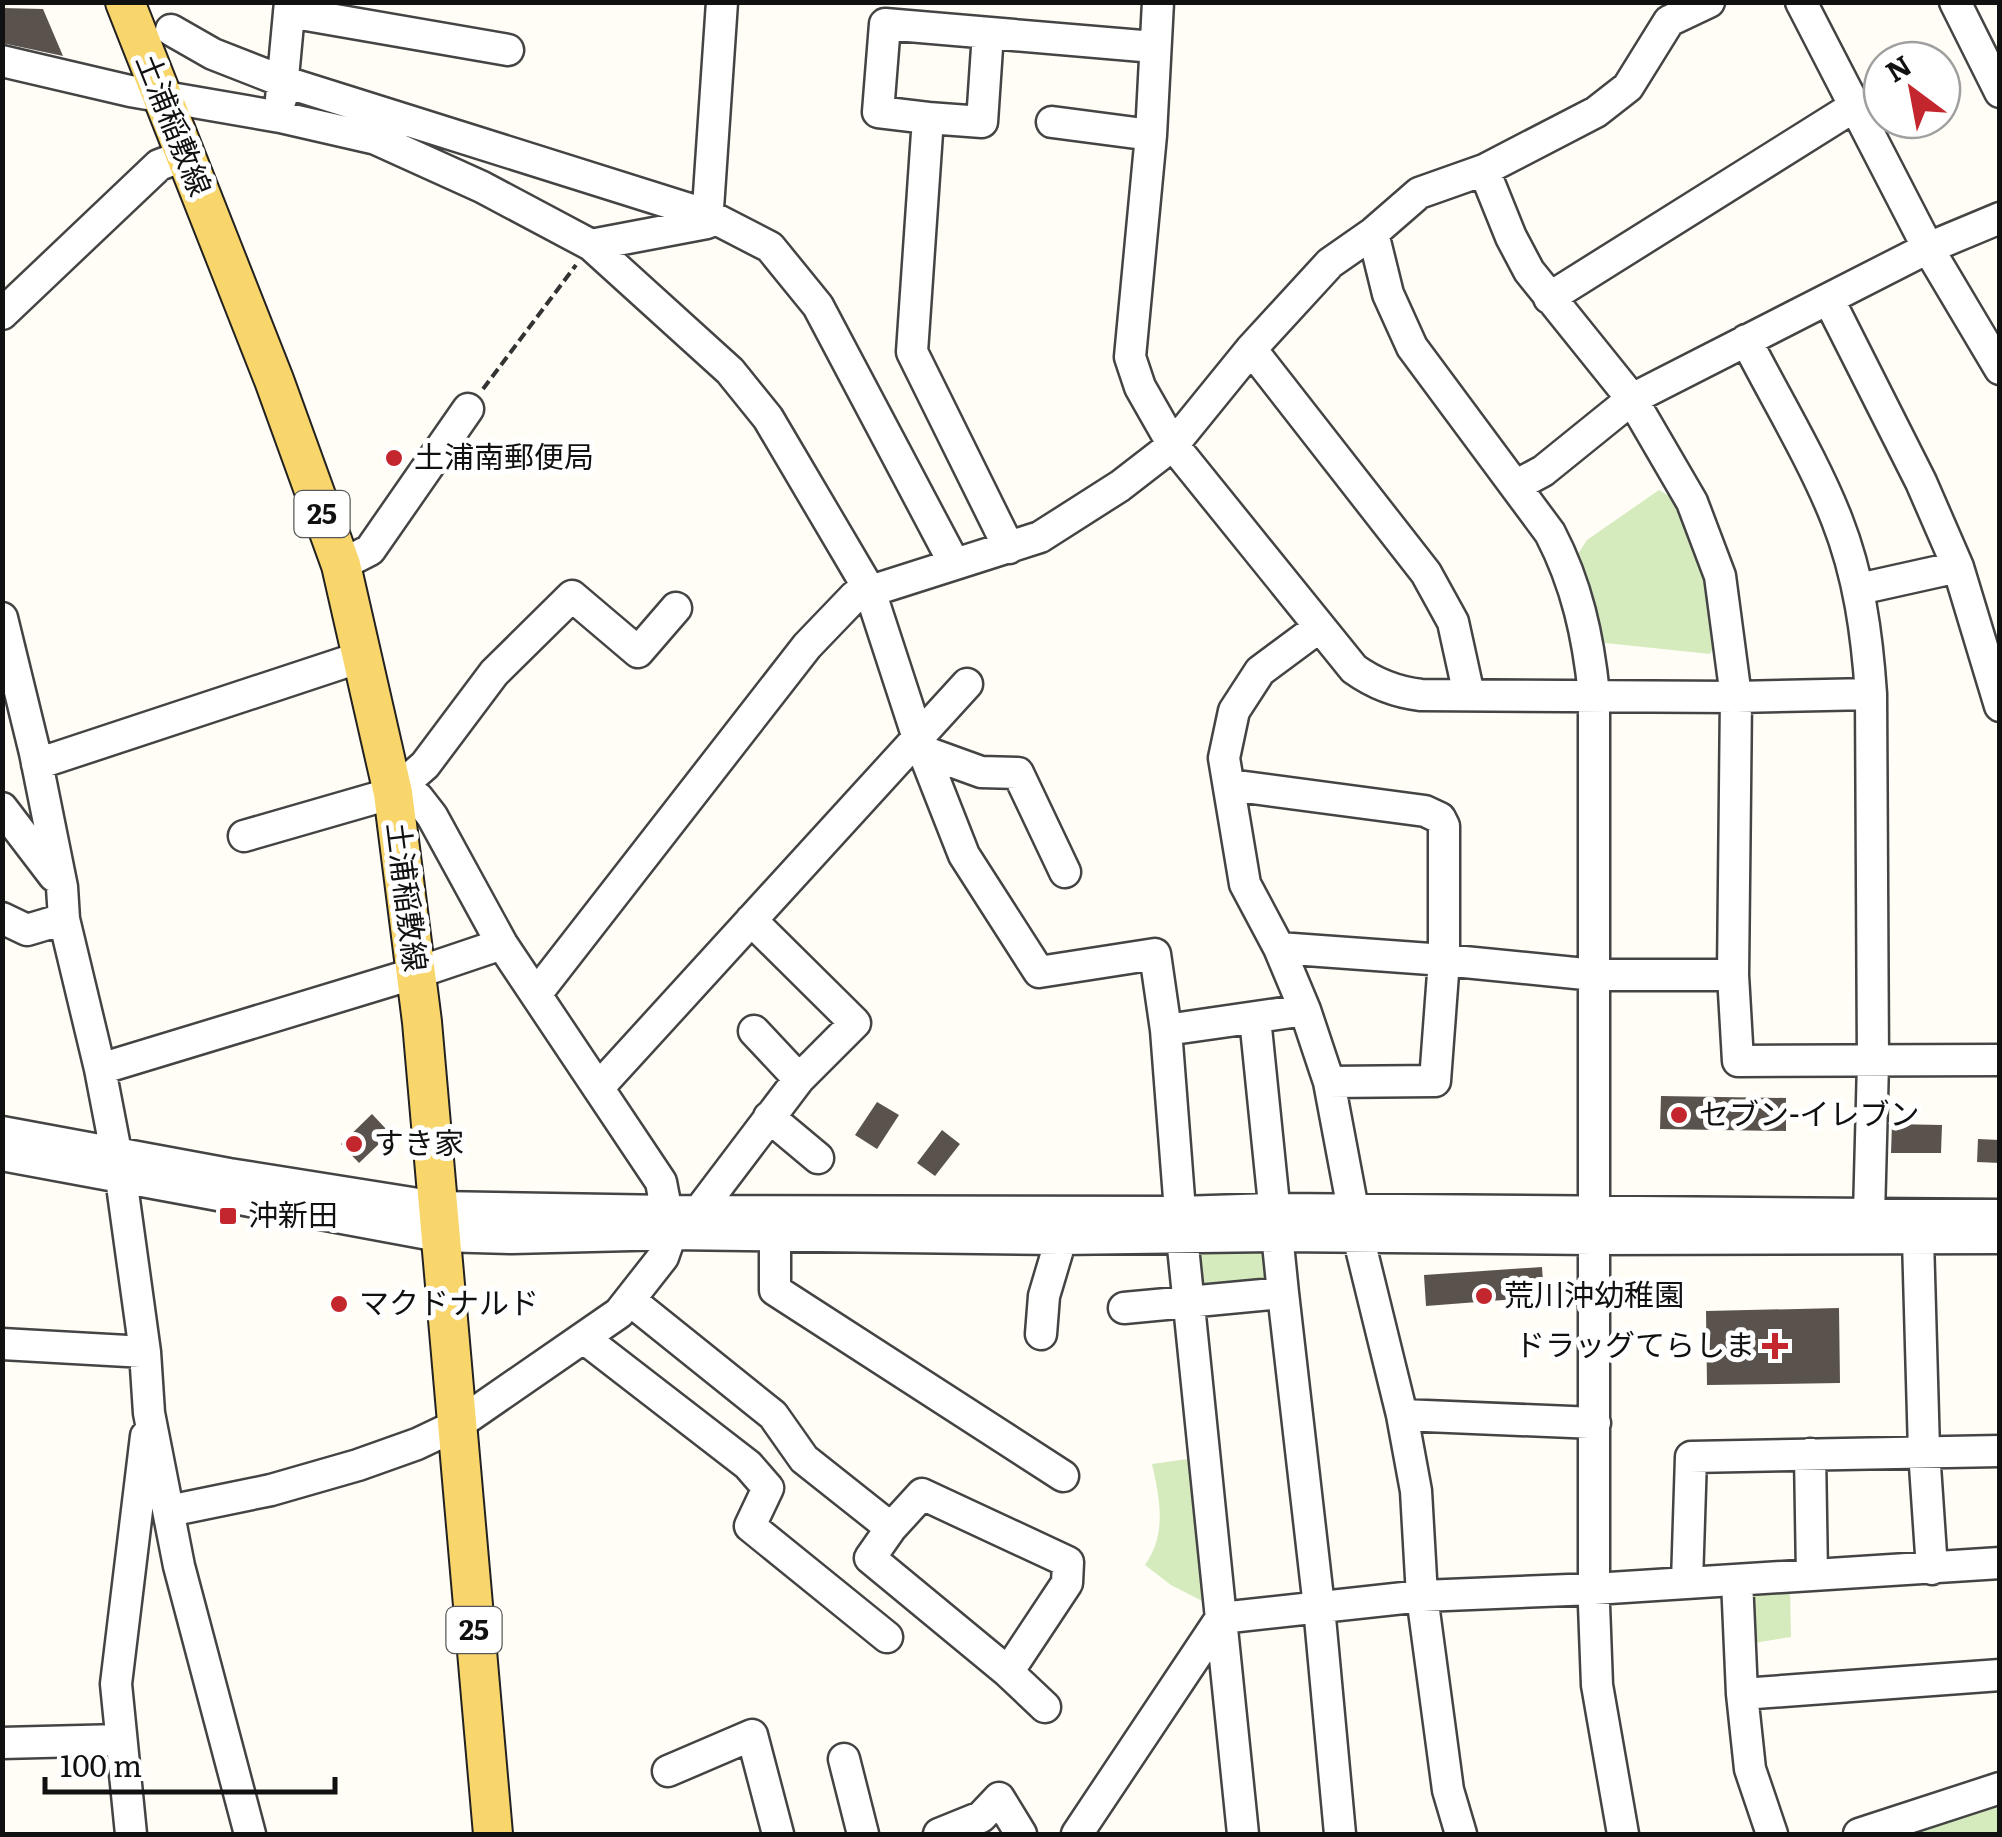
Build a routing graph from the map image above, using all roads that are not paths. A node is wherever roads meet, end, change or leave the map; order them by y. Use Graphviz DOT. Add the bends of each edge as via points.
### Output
graph roads {
  1 [pos="125,2"];
  2 [pos="722,2"];
  3 [pos="1158,2"];
  4 [pos="1709,2"];
  5 [pos="1801,2"];
  6 [pos="1954,2"];
  7 [pos="289,7"];
  8 [pos="171,30"];
  9 [pos="988,33"];
  10 [pos="1154,46"];
  11 [pos="508,50"];
  12 [pos="2,61"];
  13 [pos="282,81"];
  14 [pos="2000,92"];
  15 [pos="162,98"];
  16 [pos="1856,106"];
  17 [pos="280,116"];
  18 [pos="928,118"];
  19 [pos="1052,122"];
  20 [pos="1151,135"];
  21 [pos="186,155"];
  22 [pos="1484,170"];
  23 [pos="708,216"];
  24 [pos="2000,218"];
  25 [pos="1373,232"];
  26 [pos="591,245"];
  27 [pos="1928,248"];
  28 [pos="1549,298"];
  29 [pos="1828,300"];
  30 [pos="2,314"];
  31 [pos="1746,340"];
  32 [pos="1251,350"];
  33 [pos="2000,369"];
  34 [pos="1632,399"];
  35 [pos="468,409"];
  36 [pos="1173,445"];
  37 [pos="1517,485"];
  38 [pos="1009,548"];
  39 [pos="954,563"];
  40 [pos="341,565"];
  41 [pos="1958,567"];
  42 [pos="1859,589"];
  43 [pos="870,591"];
  44 [pos="676,608"];
  45 [pos="2,618"];
  46 [pos="1318,628"];
  47 [pos="1992,645"];
  48 [pos="364,656"];
  49 [pos="967,684"];
  50 [pos="1594,694"];
  51 [pos="1871,694"];
  52 [pos="1470,695"];
  53 [pos="1736,697"];
  54 [pos="2000,706"];
  55 [pos="920,745"];
  56 [pos="37,764"];
  57 [pos="1230,785"];
  58 [pos="393,793"];
  59 [pos="2,808"];
  60 [pos="244,836"];
  61 [pos="1064,872"];
  62 [pos="62,887"];
  63 [pos="2,918"];
  64 [pos="64,918"];
  65 [pos="752,920"];
  66 [pos="502,944"];
  67 [pos="1280,948"];
  68 [pos="1444,960"];
  69 [pos="416,973"];
  70 [pos="1596,975"];
  71 [pos="1733,976"];
  72 [pos="537,993"];
  73 [pos="1305,1010"];
  74 [pos="1256,1018"];
  75 [pos="1166,1030"];
  76 [pos="754,1031"];
  77 [pos="2000,1060"];
  78 [pos="1873,1063"];
  79 [pos="100,1069"];
  80 [pos="798,1079"];
  81 [pos="1329,1082"];
  82 [pos="599,1087"];
  83 [pos="769,1118"];
  84 [pos="2,1132"];
  85 [pos="2,1156"];
  86 [pos="818,1158"];
  87 [pos="118,1165"];
  88 [pos="1869,1215"];
  89 [pos="2000,1215"];
  90 [pos="680,1219"];
  91 [pos="438,1221"];
  92 [pos="1277,1222"];
  93 [pos="1356,1223"];
  94 [pos="1181,1225"];
  95 [pos="1593,1225"];
  96 [pos="775,1236"];
  97 [pos="2000,1238"];
  98 [pos="1061,1239"];
  99 [pos="1918,1239"];
  100 [pos="1283,1293"];
  101 [pos="632,1301"];
  102 [pos="1190,1301"];
  103 [pos="1124,1308"];
  104 [pos="1041,1334"];
  105 [pos="585,1340"];
  106 [pos="2,1344"];
  107 [pos="144,1352"];
  108 [pos="149,1413"];
  109 [pos="1402,1415"];
  110 [pos="1594,1423"];
  111 [pos="457,1425"];
  112 [pos="1924,1451"];
  113 [pos="2000,1452"];
  114 [pos="1810,1454"];
  115 [pos="1063,1476"];
  116 [pos="170,1512"];
  117 [pos="891,1528"];
  118 [pos="2000,1564"];
  119 [pos="1932,1569"];
  120 [pos="1812,1575"];
  121 [pos="1737,1580"];
  122 [pos="1687,1582"];
  123 [pos="1594,1589"];
  124 [pos="1422,1596"];
  125 [pos="1319,1607"];
  126 [pos="1222,1618"];
  127 [pos="887,1637"];
  128 [pos="1008,1672"];
  129 [pos="2000,1675"];
  130 [pos="1742,1694"];
  131 [pos="1045,1707"];
  132 [pos="121,1740"];
  133 [pos="2,1743"];
  134 [pos="844,1759"];
  135 [pos="668,1772"];
  136 [pos="2000,1788"];
  137 [pos="131,1834"];
  138 [pos="250,1834"];
  139 [pos="492,1834"];
  140 [pos="778,1834"];
  141 [pos="863,1834"];
  142 [pos="939,1834"];
  143 [pos="1021,1834"];
  144 [pos="1078,1834"];
  145 [pos="1243,1834"];
  146 [pos="1340,1834"];
  147 [pos="1461,1834"];
  148 [pos="1623,1834"];
  149 [pos="1772,1834"];
  150 [pos="1860,1834"];
  1 -- 15 [label="main road, 土浦稲敷線 / 25"];
  2 -- 23 [label="street"];
  3 -- 10 [label="street"];
  4 -- 22 [label="street" via="1669,21 1628,87 1596,112"];
  5 -- 16 [label="street"];
  6 -- 14 [label="street"];
  7 -- 11 [label="street"];
  7 -- 13 [label="street"];
  8 -- 13 [label="street"];
  9 -- 10 [label="street"];
  9 -- 18 [label="street" via="982,122"];
  9 -- 18 [label="street" via="884,24 878,112"];
  10 -- 20 [label="street"];
  12 -- 15 [label="street"];
  13 -- 17 [label="street"];
  13 -- 23 [label="street"];
  15 -- 17 [label="street"];
  15 -- 21 [label="main road, 土浦稲敷線 / 25"];
  16 -- 27 [label="street"];
  16 -- 28 [label="street"];
  17 -- 26 [label="street" via="376,139"];
  18 -- 38 [label="street" via="912,352"];
  19 -- 20 [label="street"];
  20 -- 36 [label="street" via="1130,357"];
  21 -- 30 [label="street" via="159,165"];
  21 -- 40 [label="main road, 土浦稲敷線 / 25"];
  22 -- 25 [label="street" via="1419,193"];
  22 -- 28 [label="street" via="1528,271"];
  23 -- 26 [label="street" via="708,224"];
  23 -- 39 [label="street" via="770,247 818,306"];
  24 -- 27 [label="street"];
  25 -- 32 [label="street" via="1330,263"];
  25 -- 37 [label="street" via="1388,294 1412,346"];
  26 -- 43 [label="street" via="730,371 768,418"];
  27 -- 29 [label="street"];
  27 -- 33 [label="street"];
  28 -- 34 [label="street"];
  29 -- 31 [label="street"];
  29 -- 41 [label="street"];
  31 -- 34 [label="street"];
  31 -- 42 [label="street" via="1837,519"];
  32 -- 36 [label="street"];
  32 -- 52 [label="street" via="1426,574 1453,622"];
  34 -- 37 [label="street"];
  34 -- 53 [label="street" via="1692,502 1720,576"];
  35 -- 40 [label="street" via="370,550"];
  36 -- 38 [label="street" via="1040,537"];
  36 -- 46 [label="street"];
  37 -- 50 [label="street" via="1566,563"];
  38 -- 39 [label="street"];
  39 -- 43 [label="street"];
  40 -- 48 [label="main road, 土浦稲敷線 / 25"];
  41 -- 42 [label="street"];
  41 -- 47 [label="street"];
  42 -- 51 [label="street"];
  43 -- 55 [label="street"];
  43 -- 72 [label="street" via="855,596 807,646"];
  44 -- 58 [label="street" via="638,652 572,596 494,673 425,765"];
  45 -- 56 [label="street"];
  46 -- 52 [label="street" via="1372,682 1398,692"];
  46 -- 57 [label="street" via="1260,671 1234,711 1224,758"];
  47 -- 54 [label="street"];
  48 -- 56 [label="street"];
  48 -- 58 [label="main road, 土浦稲敷線 / 25"];
  49 -- 55 [label="street"];
  50 -- 52 [label="street"];
  50 -- 53 [label="street"];
  50 -- 70 [label="street"];
  51 -- 53 [label="street"];
  51 -- 78 [label="street"];
  53 -- 71 [label="street"];
  55 -- 61 [label="street" via="981,772 1018,773"];
  55 -- 65 [label="street"];
  55 -- 75 [label="street" via="964,855 1039,972 1155,954"];
  56 -- 62 [label="street"];
  57 -- 67 [label="street" via="1245,884"];
  57 -- 68 [label="street" via="1440,818"];
  58 -- 60 [label="street"];
  58 -- 66 [label="street" via="418,798 432,816"];
  58 -- 69 [label="main road, 土浦稲敷線 / 25"];
  59 -- 62 [label="street"];
  62 -- 64 [label="street"];
  63 -- 64 [label="street" via="26,930"];
  64 -- 79 [label="street"];
  65 -- 80 [label="street" via="854,1022"];
  65 -- 82 [label="street"];
  66 -- 69 [label="street"];
  66 -- 72 [label="street"];
  67 -- 68 [label="street"];
  67 -- 73 [label="street"];
  68 -- 70 [label="street"];
  68 -- 81 [label="street" via="1435,1081"];
  69 -- 79 [label="street"];
  69 -- 91 [label="main road, 土浦稲敷線 / 25"];
  70 -- 71 [label="street"];
  70 -- 95 [label="street"];
  71 -- 78 [label="street" via="1738,1061"];
  72 -- 82 [label="street"];
  73 -- 74 [label="street"];
  73 -- 81 [label="street"];
  74 -- 75 [label="street"];
  74 -- 92 [label="street"];
  75 -- 94 [label="street"];
  76 -- 80 [label="street"];
  77 -- 78 [label="street"];
  78 -- 88 [label="street"];
  79 -- 87 [label="street"];
  80 -- 83 [label="street"];
  81 -- 93 [label="street"];
  82 -- 90 [label="street"];
  83 -- 86 [label="street"];
  83 -- 90 [label="street"];
  84 -- 87 [label="street"];
  85 -- 87 [label="street"];
  87 -- 91 [label="street" via="228,1174"];
  87 -- 107 [label="street"];
  88 -- 89 [label="street"];
  88 -- 95 [label="street"];
  90 -- 91 [label="street"];
  90 -- 94 [label="street"];
  90 -- 96 [label="street"];
  90 -- 101 [label="street"];
  91 -- 111 [label="main road, 土浦稲敷線 / 25"];
  92 -- 93 [label="street"];
  92 -- 94 [label="street"];
  92 -- 100 [label="street"];
  93 -- 95 [label="street"];
  93 -- 109 [label="street"];
  94 -- 98 [label="street"];
  94 -- 102 [label="street"];
  95 -- 99 [label="street"];
  95 -- 110 [label="street"];
  96 -- 98 [label="street"];
  96 -- 115 [label="street" via="776,1290"];
  97 -- 99 [label="street"];
  98 -- 104 [label="street"];
  99 -- 112 [label="street"];
  100 -- 102 [label="street"];
  100 -- 125 [label="street"];
  101 -- 105 [label="street"];
  101 -- 117 [label="street" via="773,1415 804,1458"];
  102 -- 103 [label="street"];
  102 -- 126 [label="street"];
  105 -- 111 [label="street"];
  105 -- 127 [label="street" via="748,1465 768,1488 750,1526"];
  106 -- 107 [label="street"];
  107 -- 108 [label="street"];
  108 -- 116 [label="street"];
  108 -- 132 [label="street" via="116,1684"];
  109 -- 110 [label="street"];
  109 -- 124 [label="street" via="1416,1490"];
  110 -- 123 [label="street"];
  111 -- 116 [label="street" via="358,1464"];
  111 -- 139 [label="main road, 土浦稲敷線 / 25"];
  112 -- 113 [label="street"];
  112 -- 114 [label="street"];
  112 -- 119 [label="street"];
  114 -- 120 [label="street"];
  114 -- 122 [label="street" via="1691,1457"];
  116 -- 138 [label="street"];
  117 -- 128 [label="street" via="870,1558"];
  117 -- 128 [label="street" via="922,1494 1068,1562 1067,1584"];
  118 -- 119 [label="street"];
  119 -- 120 [label="street"];
  120 -- 121 [label="street"];
  121 -- 122 [label="street"];
  121 -- 130 [label="street"];
  122 -- 123 [label="street"];
  123 -- 124 [label="street"];
  123 -- 148 [label="street" via="1596,1685"];
  124 -- 125 [label="street"];
  124 -- 147 [label="street" via="1448,1790"];
  125 -- 126 [label="street"];
  125 -- 146 [label="street"];
  126 -- 144 [label="street"];
  126 -- 145 [label="street"];
  128 -- 131 [label="street"];
  129 -- 130 [label="street"];
  130 -- 149 [label="street" via="1750,1769"];
  132 -- 133 [label="street"];
  132 -- 137 [label="street"];
  134 -- 141 [label="street"];
  135 -- 140 [label="street" via="752,1735"];
  136 -- 150 [label="street"];
  142 -- 143 [label="street" via="981,1816 999,1798"];
}
